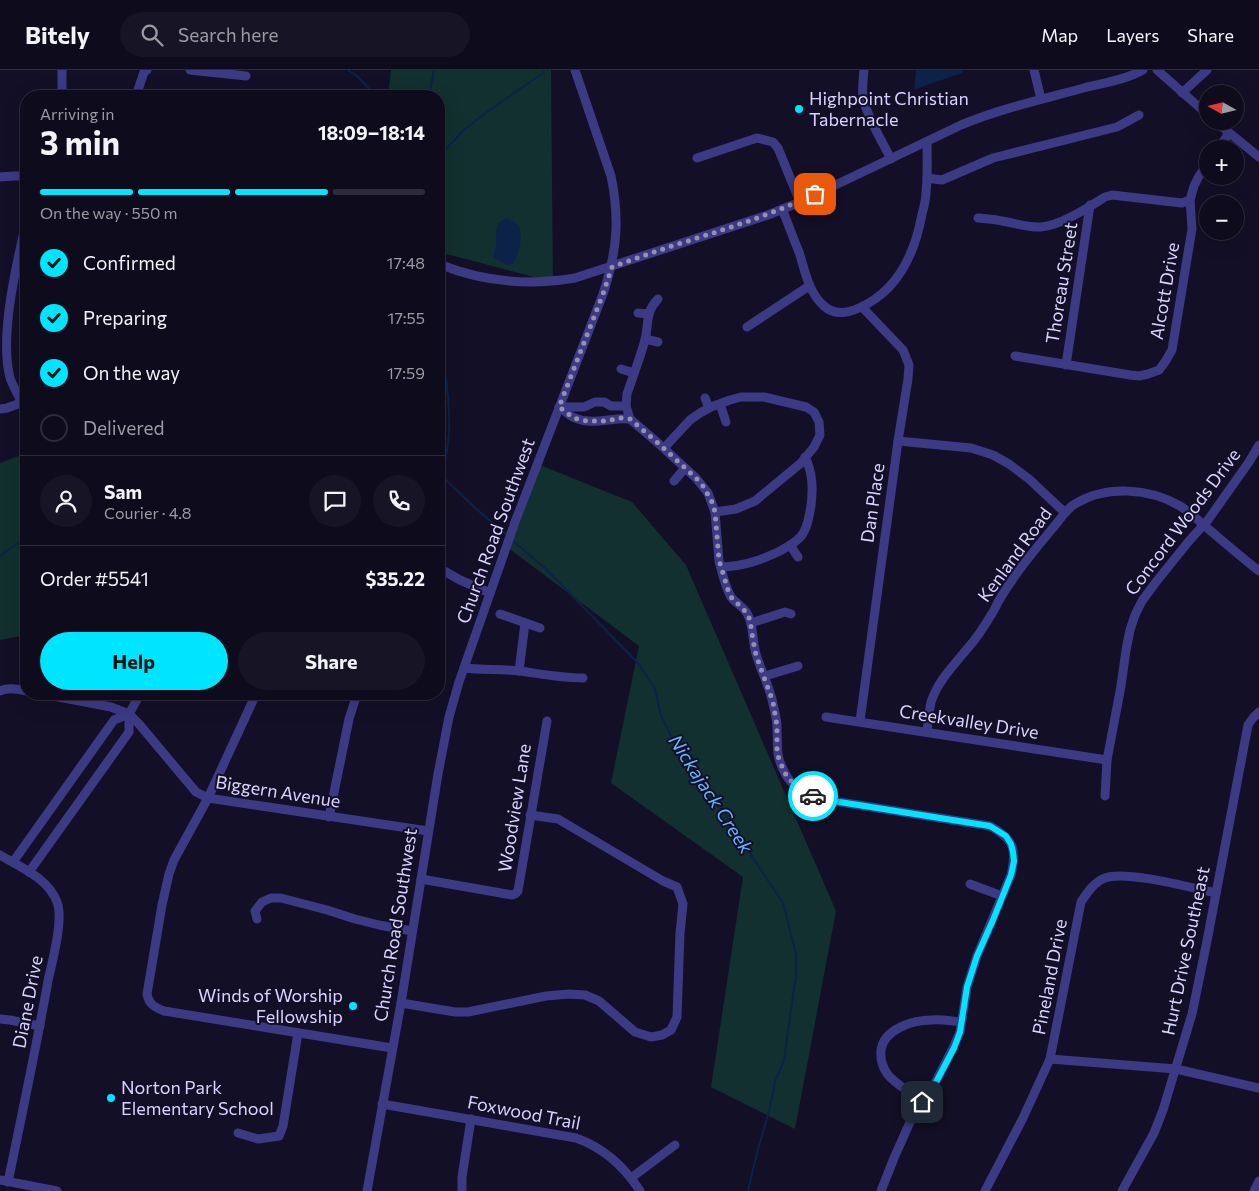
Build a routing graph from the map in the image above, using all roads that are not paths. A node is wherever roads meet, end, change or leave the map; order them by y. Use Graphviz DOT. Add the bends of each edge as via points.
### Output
graph roads {
  1 [pos="62,70"];
  2 [pos="147,70"];
  3 [pos="190,70"];
  4 [pos="575,70"];
  5 [pos="864,70"];
  6 [pos="1034,70"];
  7 [pos="1143,70"];
  8 [pos="1157,70"];
  9 [pos="1206,70"];
  10 [pos="246,76"];
  11 [pos="62,90"];
  12 [pos="138,90"];
  13 [pos="1182,93"];
  14 [pos="1041,99"];
  15 [pos="1199,107"];
  16 [pos="1139,115"];
  17 [pos="1226,130"];
  18 [pos="1229,133"];
  19 [pos="1224,140"];
  20 [pos="927,142"];
  21 [pos="1259,157"];
  22 [pos="697,158"];
  23 [pos="891,159"];
  24 [pos="20,176"];
  25 [pos="1199,176"];
  26 [pos="0,177"];
  27 [pos="927,178"];
  28 [pos="1190,200"];
  29 [pos="800,202"];
  30 [pos="1090,206"];
  31 [pos="782,209"];
  32 [pos="978,218"];
  33 [pos="20,250"];
  34 [pos="445,266"];
  35 [pos="612,267"];
  36 [pos="809,286"];
  37 [pos="658,298"];
  38 [pos="862,307"];
  39 [pos="638,313"];
  40 [pos="649,314"];
  41 [pos="747,327"];
  42 [pos="645,339"];
  43 [pos="658,342"];
  44 [pos="1015,356"];
  45 [pos="1066,365"];
  46 [pos="621,369"];
  47 [pos="634,373"];
  48 [pos="20,395"];
  49 [pos="704,398"];
  50 [pos="20,403"];
  51 [pos="720,404"];
  52 [pos="611,406"];
  53 [pos="626,406"];
  54 [pos="559,407"];
  55 [pos="709,408"];
  56 [pos="0,409"];
  57 [pos="630,419"];
  58 [pos="608,420"];
  59 [pos="726,422"];
  60 [pos="898,441"];
  61 [pos="1259,445"];
  62 [pos="664,448"];
  63 [pos="805,457"];
  64 [pos="685,468"];
  65 [pos="674,481"];
  66 [pos="715,512"];
  67 [pos="1066,512"];
  68 [pos="1203,525"];
  69 [pos="790,545"];
  70 [pos="798,557"];
  71 [pos="721,567"];
  72 [pos="445,571"];
  73 [pos="1259,571"];
  74 [pos="490,593"];
  75 [pos="500,614"];
  76 [pos="791,614"];
  77 [pos="525,623"];
  78 [pos="751,623"];
  79 [pos="540,628"];
  80 [pos="798,666"];
  81 [pos="464,668"];
  82 [pos="519,671"];
  83 [pos="765,676"];
  84 [pos="583,678"];
  85 [pos="20,690"];
  86 [pos="0,692"];
  87 [pos="77,700"];
  88 [pos="137,700"];
  89 [pos="253,700"];
  90 [pos="354,700"];
  91 [pos="1259,712"];
  92 [pos="129,714"];
  93 [pos="826,716"];
  94 [pos="547,721"];
  95 [pos="860,721"];
  96 [pos="927,732"];
  97 [pos="1107,760"];
  98 [pos="1105,796"];
  99 [pos="208,798"];
  100 [pos="530,815"];
  101 [pos="329,817"];
  102 [pos="428,832"];
  103 [pos="0,854"];
  104 [pos="12,862"];
  105 [pos="29,872"];
  106 [pos="421,879"];
  107 [pos="970,884"];
  108 [pos="1216,894"];
  109 [pos="1002,896"];
  110 [pos="257,919"];
  111 [pos="412,931"];
  112 [pos="400,1003"];
  113 [pos="0,1020"];
  114 [pos="962,1022"];
  115 [pos="40,1026"];
  116 [pos="298,1033"];
  117 [pos="392,1048"];
  118 [pos="1050,1059"];
  119 [pos="1176,1069"];
  120 [pos="1259,1088"];
  121 [pos="922,1102"];
  122 [pos="382,1104"];
  123 [pos="471,1119"];
  124 [pos="238,1134"];
  125 [pos="675,1145"];
  126 [pos="631,1178"];
  127 [pos="4,1181"];
  128 [pos="1259,1181"];
  129 [pos="57,1191"];
  130 [pos="367,1191"];
  131 [pos="462,1191"];
  132 [pos="640,1191"];
  133 [pos="881,1191"];
  134 [pos="985,1191"];
  135 [pos="1122,1191"];
  136 [pos="1254,1191"];
  1 -- 11 [label="street"];
  2 -- 12 [label="street"];
  3 -- 10 [label="street"];
  4 -- 35 [label="street, Church Road Southwest" via="613,186 616,218"];
  5 -- 23 [label="street" via="866,106"];
  6 -- 14 [label="street"];
  7 -- 14 [label="street"];
  8 -- 13 [label="street"];
  9 -- 13 [label="street"];
  13 -- 15 [label="street"];
  14 -- 20 [label="street" via="987,115"];
  16 -- 27 [label="street" via="1117,127 993,158 942,180"];
  17 -- 18 [label="street"];
  18 -- 19 [label="street"];
  18 -- 21 [label="street"];
  20 -- 23 [label="street"];
  20 -- 27 [label="street"];
  22 -- 29 [label="street" via="757,138 773,142"];
  23 -- 29 [label="street"];
  24 -- 26 [label="street"];
  25 -- 28 [label="street, Alcott Drive"];
  27 -- 38 [label="street" via="916,243 907,262 888,288"];
  28 -- 30 [label="street" via="1182,203 1112,195"];
  28 -- 45 [label="street, Alcott Drive" via="1192,229 1172,350 1159,370 1139,376"];
  29 -- 31 [label="street"];
  30 -- 32 [label="street" via="1050,226 1026,226"];
  30 -- 45 [label="street, Thoreau Street"];
  31 -- 35 [label="street"];
  31 -- 36 [label="street"];
  33 -- 48 [label="street" via="4,340 10,377"];
  34 -- 35 [label="street" via="510,282 569,279"];
  35 -- 54 [label="street, Church Road Southwest"];
  36 -- 38 [label="street" via="824,306 835,312"];
  36 -- 41 [label="street"];
  37 -- 40 [label="street"];
  38 -- 60 [label="street, Dan Place" via="903,350 909,365"];
  39 -- 40 [label="street"];
  40 -- 42 [label="street"];
  42 -- 43 [label="street"];
  42 -- 47 [label="street"];
  44 -- 45 [label="street, Alcott Drive"];
  46 -- 47 [label="street"];
  47 -- 53 [label="street"];
  49 -- 55 [label="street"];
  50 -- 56 [label="street"];
  51 -- 55 [label="street"];
  51 -- 59 [label="street"];
  51 -- 63 [label="street" via="753,396 806,406 819,422 820,435"];
  52 -- 53 [label="street"];
  52 -- 54 [label="street" via="595,402 584,407"];
  52 -- 58 [label="street"];
  53 -- 57 [label="street"];
  54 -- 58 [label="street" via="580,420"];
  54 -- 74 [label="street, Church Road Southwest"];
  55 -- 62 [label="street" via="690,420"];
  57 -- 58 [label="street"];
  57 -- 62 [label="street"];
  60 -- 67 [label="street" via="971,448 993,455 1029,479"];
  60 -- 95 [label="street, Dan Place"];
  61 -- 68 [label="street, Concord Woods Drive"];
  62 -- 64 [label="street"];
  63 -- 66 [label="street" via="755,501 736,510"];
  63 -- 69 [label="street" via="812,485 808,522 802,535"];
  64 -- 65 [label="street"];
  64 -- 66 [label="street" via="703,486"];
  66 -- 71 [label="street"];
  67 -- 68 [label="street, Kenland Road" via="1074,504 1108,492 1144,492 1180,506"];
  67 -- 96 [label="street, Kenland Road" via="1030,555 969,648 937,689"];
  68 -- 73 [label="street, Kenland Road"];
  68 -- 97 [label="street, Concord Woods Drive" via="1156,582 1135,615"];
  69 -- 70 [label="street"];
  69 -- 71 [label="street" via="753,562"];
  71 -- 78 [label="street" via="731,597 747,613"];
  72 -- 74 [label="street"];
  74 -- 81 [label="street, Church Road Southwest"];
  75 -- 77 [label="street"];
  76 -- 78 [label="street" via="785,612"];
  77 -- 79 [label="street"];
  77 -- 82 [label="street"];
  78 -- 83 [label="street" via="756,655"];
  80 -- 83 [label="street"];
  81 -- 82 [label="street"];
  81 -- 102 [label="street, Church Road Southwest" via="449,717"];
  82 -- 84 [label="street"];
  83 -- 109 [label="street" via="777,726 777,753 787,777 806,794 827,800 990,826 1006,836 1013,852 1011,875"];
  85 -- 86 [label="street" via="5,689"];
  87 -- 92 [label="street" via="111,706"];
  88 -- 92 [label="street"];
  89 -- 99 [label="street"];
  90 -- 101 [label="street"];
  91 -- 108 [label="street, Hurt Drive Southeast" via="1248,725"];
  92 -- 99 [label="street, Biggern Avenue" via="196,792"];
  92 -- 104 [label="street" via="114,720"];
  92 -- 105 [label="street" via="128,732"];
  93 -- 95 [label="street, Creekvalley Drive"];
  94 -- 100 [label="street, Woodview Lane"];
  95 -- 96 [label="street, Creekvalley Drive"];
  96 -- 97 [label="street, Creekvalley Drive"];
  97 -- 98 [label="street, Concord Woods Drive"];
  99 -- 101 [label="street, Biggern Avenue"];
  99 -- 116 [label="street" via="168,874 148,1000 164,1011"];
  100 -- 106 [label="street, Woodview Lane" via="515,894"];
  100 -- 112 [label="street" via="558,819 677,887 683,904 677,1017 671,1030 650,1037 635,1032 599,1001 585,995 546,996 468,1012"];
  101 -- 102 [label="street, Biggern Avenue"];
  102 -- 106 [label="street, Church Road Southwest"];
  103 -- 104 [label="street, Diane Drive"];
  104 -- 105 [label="street, Diane Drive"];
  105 -- 115 [label="street, Diane Drive" via="51,891 58,903 59,914"];
  106 -- 111 [label="street, Church Road Southwest"];
  107 -- 109 [label="street"];
  108 -- 118 [label="street, Pineland Drive" via="1117,875 1096,883 1081,902"];
  108 -- 119 [label="street, Hurt Drive Southeast" via="1192,1014"];
  109 -- 114 [label="street" via="967,987"];
  110 -- 111 [label="street" via="256,911 262,902 281,898"];
  111 -- 112 [label="street, Church Road Southwest"];
  112 -- 117 [label="street, Church Road Southwest"];
  113 -- 115 [label="street"];
  114 -- 121 [label="street" via="954,1048"];
  114 -- 121 [label="street" via="917,1022 902,1026 885,1039 881,1063 889,1076"];
  115 -- 127 [label="street, Diane Drive"];
  116 -- 117 [label="street"];
  116 -- 124 [label="street" via="279,1136 258,1140"];
  117 -- 122 [label="street, Church Road Southwest"];
  118 -- 119 [label="street"];
  118 -- 134 [label="street, Pineland Drive"];
  119 -- 120 [label="street"];
  119 -- 135 [label="street, Hurt Drive Southeast" via="1154,1133"];
  121 -- 133 [label="street" via="915,1111"];
  122 -- 123 [label="street, Foxwood Trail"];
  122 -- 130 [label="street, Church Road Southwest"];
  123 -- 126 [label="street, Foxwood Trail" via="587,1142 606,1153"];
  123 -- 131 [label="street"];
  125 -- 126 [label="street"];
  126 -- 132 [label="street, Foxwood Trail"];
  127 -- 129 [label="street"];
  128 -- 136 [label="street"];
}
